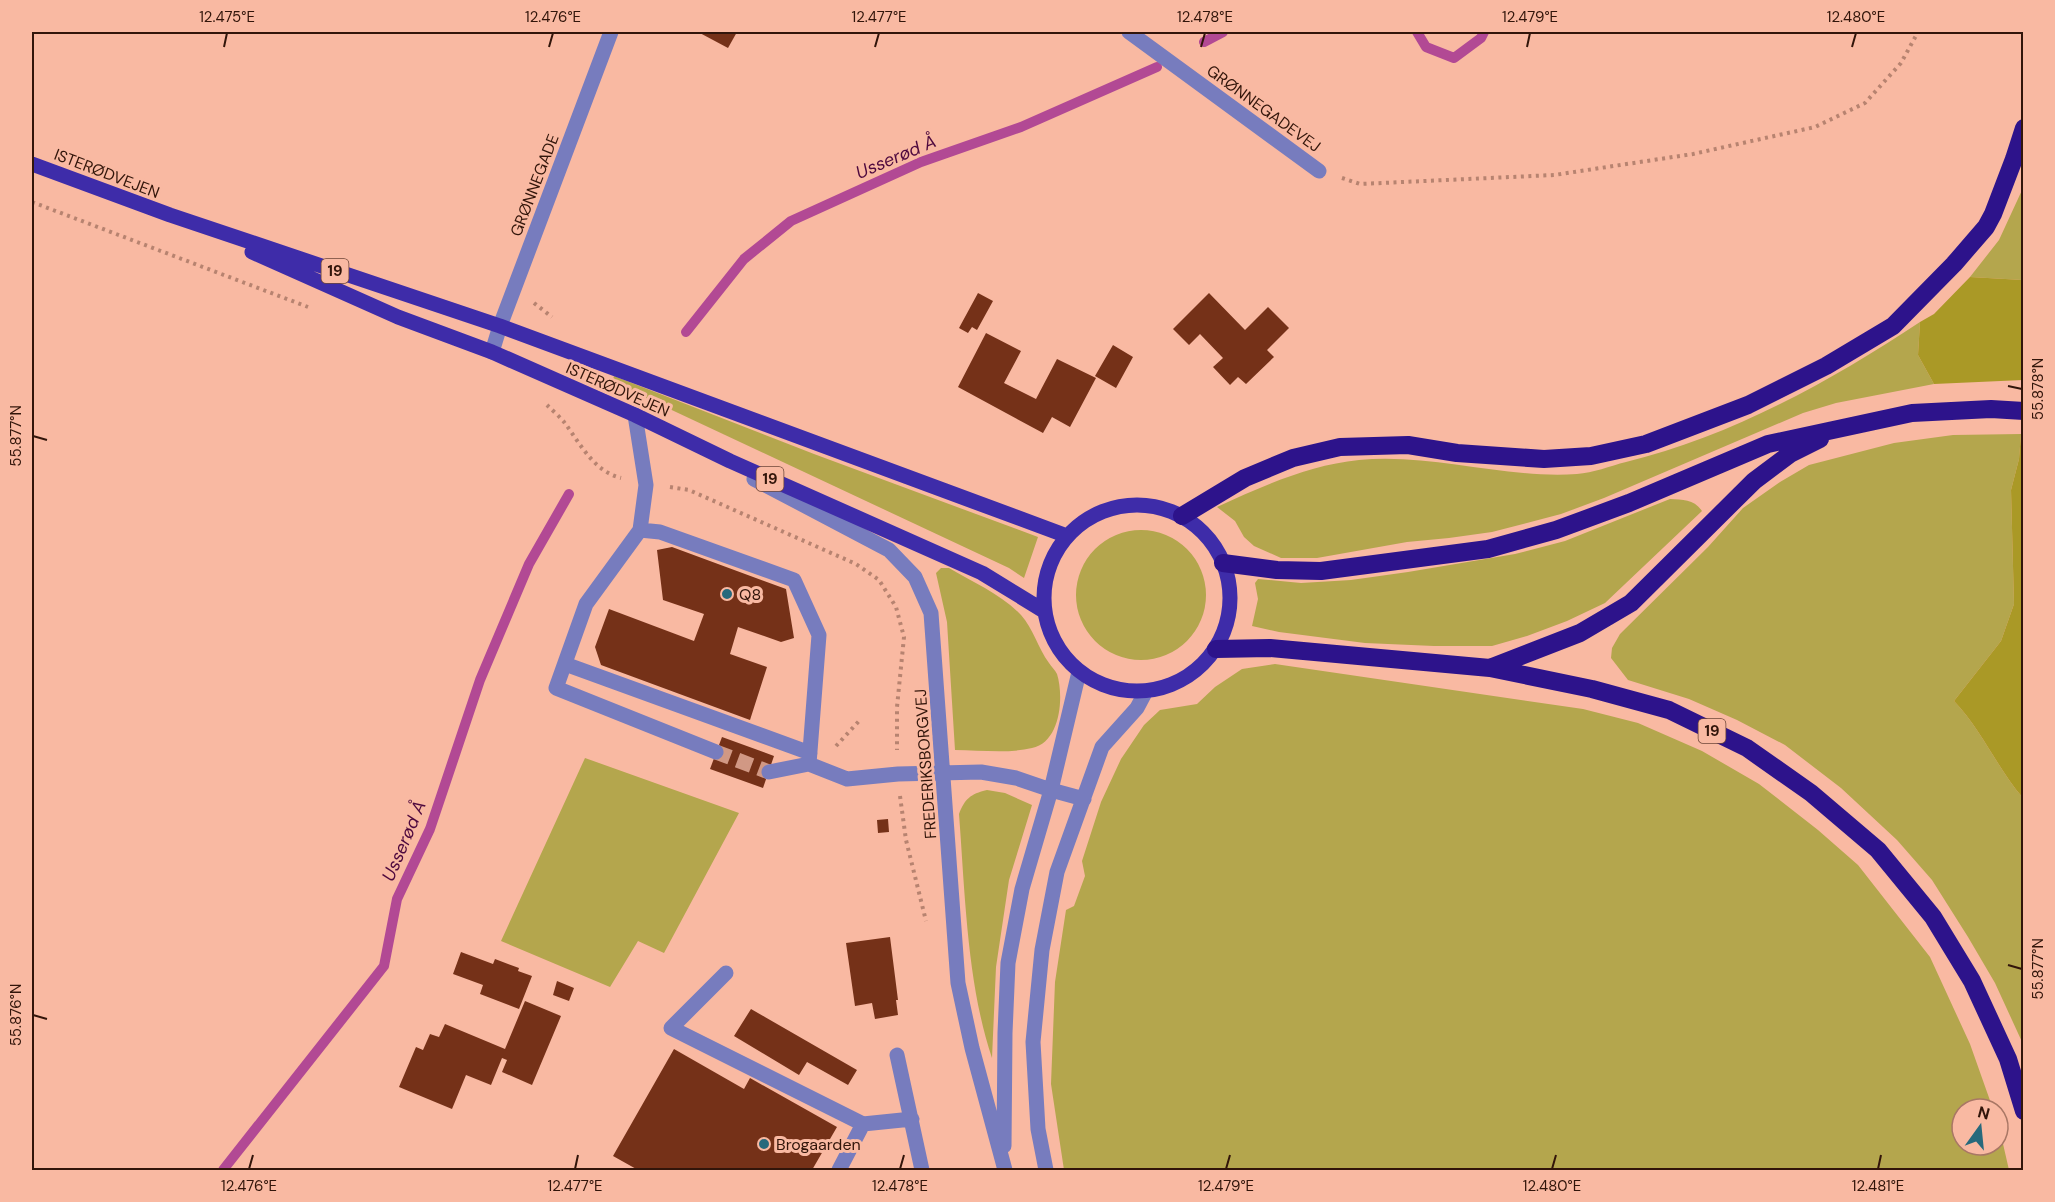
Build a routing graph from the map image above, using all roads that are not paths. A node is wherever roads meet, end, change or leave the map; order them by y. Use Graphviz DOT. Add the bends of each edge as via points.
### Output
graph roads {
  1 [pos="611,32"];
  2 [pos="1129,32"];
  3 [pos="2024,128"];
  4 [pos="32,164"];
  5 [pos="1319,171"];
  6 [pos="170,215"];
  7 [pos="500,326"];
  8 [pos="492,352"];
  9 [pos="2024,411"];
  10 [pos="634,415"];
  11 [pos="1846,426"];
  12 [pos="730,461"];
  13 [pos="1182,516"];
  14 [pos="640,530"];
  15 [pos="1067,536"];
  16 [pos="1223,562"];
  17 [pos="1044,611"];
  18 [pos="1216,648"];
  19 [pos="565,664"];
  20 [pos="1490,668"];
  21 [pos="1079,672"];
  22 [pos="1146,691"];
  23 [pos="716,752"];
  24 [pos="810,759"];
  25 [pos="769,772"];
  26 [pos="944,773"];
  27 [pos="1051,790"];
  28 [pos="1084,799"];
  29 [pos="726,973"];
  30 [pos="897,1055"];
  31 [pos="2024,1111"];
  32 [pos="912,1119"];
  33 [pos="863,1124"];
  34 [pos="1004,1169"];
  35 [pos="838,1170"];
  36 [pos="922,1170"];
  37 [pos="1046,1170"];
  1 -- 7 [label="street, GRØNNEGADE"];
  2 -- 5 [label="street, GRØNNEGADEVEJ"];
  3 -- 13 [label="highway" via="1986,227 1893,326 1826,366 1748,405 1646,444 1591,456 1544,459 1408,445 1340,447 1293,458 1245,478"];
  4 -- 6 [label="main road, ISTERØDVEJEN / 19"];
  6 -- 7 [label="main road, ISTERØDVEJEN / 19"];
  6 -- 8 [label="main road, ISTERØDVEJEN / 19" via="398,317"];
  7 -- 8 [label="street, GRØNNEGADE"];
  7 -- 15 [label="main road, ISTERØDVEJEN / 19"];
  8 -- 10 [label="main road, ISTERØDVEJEN / 19"];
  9 -- 11 [label="highway" via="1912,413"];
  10 -- 12 [label="main road, ISTERØDVEJEN / 19"];
  10 -- 14 [label="street" via="646,485"];
  11 -- 16 [label="highway" via="1768,444 1619,507 1488,549 1321,571 1277,570"];
  11 -- 20 [label="highway" via="1790,454 1754,481 1631,603 1580,633"];
  12 -- 17 [label="main road, ISTERØDVEJEN / 19" via="982,573"];
  12 -- 26 [label="street, FREDERIKSBORGVEJ" via="753,478 889,549 915,577 931,614"];
  13 -- 15 [label="main road" via="1152,506 1121,506 1091,516"];
  13 -- 16 [label="main road" via="1207,536"];
  14 -- 19 [label="street" via="586,604"];
  14 -- 24 [label="street" via="660,532 794,579 819,635"];
  15 -- 17 [label="main road" via="1052,558 1044,584"];
  16 -- 18 [label="main road" via="1230,592 1228,621"];
  17 -- 21 [label="main road" via="1056,644"];
  18 -- 20 [label="highway, 19" via="1270,648"];
  18 -- 22 [label="main road" via="1197,670 1174,684"];
  19 -- 23 [label="street" via="556,688"];
  19 -- 24 [label="street"];
  20 -- 31 [label="highway, 19" via="1669,710 1747,748 1811,793 1878,850 1933,917 1972,981 2008,1059"];
  21 -- 22 [label="main road" via="1122,690"];
  21 -- 27 [label="street, FREDERIKSBORGVEJ"];
  22 -- 28 [label="street" via="1137,708 1102,747"];
  24 -- 25 [label="street"];
  24 -- 26 [label="street" via="847,779"];
  26 -- 27 [label="street" via="1004,774"];
  26 -- 34 [label="street, FREDERIKSBORGVEJ" via="958,983"];
  27 -- 28 [label="street"];
  27 -- 34 [label="street, FREDERIKSBORGVEJ" via="1022,889 1008,963"];
  28 -- 37 [label="street" via="1057,872 1041,962 1033,1042 1038,1129"];
  29 -- 33 [label="street" via="671,1028"];
  30 -- 32 [label="street"];
  32 -- 33 [label="street"];
  32 -- 36 [label="street"];
  33 -- 35 [label="street"];
}
